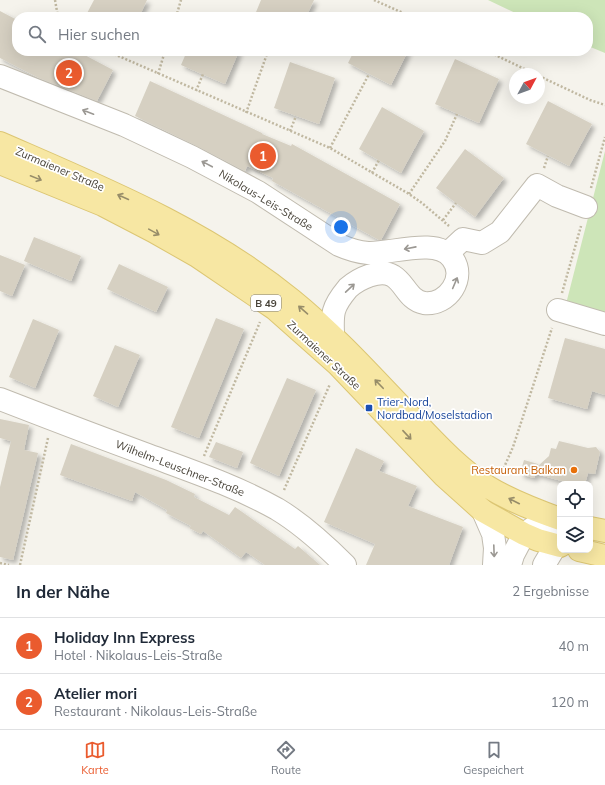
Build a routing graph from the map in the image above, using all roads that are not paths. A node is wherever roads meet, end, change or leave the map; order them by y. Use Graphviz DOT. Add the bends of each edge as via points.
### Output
graph roads {
  1 [pos="0,76"];
  2 [pos="0,143"];
  3 [pos="0,163"];
  4 [pos="586,207"];
  5 [pos="455,246"];
  6 [pos="558,310"];
  7 [pos="605,324"];
  8 [pos="333,336"];
  9 [pos="0,399"];
  10 [pos="483,511"];
  11 [pos="555,518"];
  12 [pos="593,529"];
  13 [pos="605,531"];
  14 [pos="524,534"];
  15 [pos="557,536"];
  16 [pos="557,545"];
  17 [pos="557,546"];
  18 [pos="592,553"];
  19 [pos="605,556"];
  20 [pos="345,565"];
  21 [pos="494,565"];
  22 [pos="510,565"];
  23 [pos="544,565"];
  5 -- 1 [label="street, Nikolaus-Leis-Straße, one-way" via="441,249 417,247 386,253 351,250 258,192 192,157 124,125"];
  8 -- 2 [label="main road, Zurmaiener Straße / B 49, one-way" via="264,279 194,233 125,198"];
  3 -- 10 [label="main road, Zurmaiener Straße / B 49, one-way" via="103,205 196,256 275,309 337,364 444,475"];
  4 -- 5 [label="street, Nikolaus-Leis-Straße" via="537,185 500,232 482,243"];
  8 -- 5 [label="street, one-way" via="334,310 341,298 349,287 369,276 380,273 395,276 410,296 424,303 434,302 449,293 456,285 458,276 452,257"];
  6 -- 7 [label="street"];
  11 -- 8 [label="main road, Zurmaiener Straße / B 49, one-way" via="517,503 470,475"];
  9 -- 20 [label="street, Wilhelm-Leuschner-Straße" via="242,492 276,509 310,533"];
  10 -- 14 [label="main road, Zurmaiener Straße / B 49"];
  10 -- 21 [label="street, one-way" via="493,534"];
  11 -- 14 [label="street"];
  11 -- 15 [label="street"];
  12 -- 13 [label="main road"];
  14 -- 16 [label="main road, Zurmaiener Straße / B 49"];
  14 -- 22 [label="street"];
  17 -- 23 [label="street"];
  18 -- 19 [label="main road"];
}
